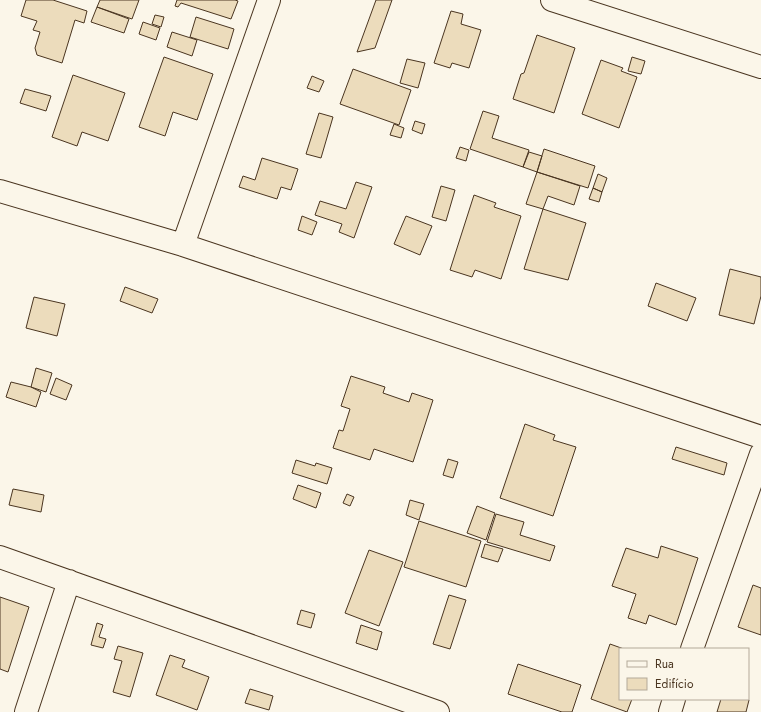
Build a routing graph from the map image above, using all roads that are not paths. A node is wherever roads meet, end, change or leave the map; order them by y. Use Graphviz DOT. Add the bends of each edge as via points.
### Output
graph roads {
  1 [pos="269,0"];
  2 [pos="552,0"];
  3 [pos="761,67"];
  4 [pos="0,191"];
  5 [pos="183,245"];
  6 [pos="761,437"];
  7 [pos="761,454"];
  8 [pos="0,557"];
  9 [pos="69,580"];
  10 [pos="692,648"];
  11 [pos="674,700"];
  12 [pos="26,712"];
  13 [pos="438,712"];
  14 [pos="670,712"];
  1 -- 5 [label="street"];
  2 -- 3 [label="street"];
  4 -- 5 [label="street"];
  5 -- 6 [label="street"];
  7 -- 10 [label="street"];
  8 -- 9 [label="street"];
  9 -- 12 [label="street"];
  9 -- 13 [label="street"];
  11 -- 14 [label="street"];
}
